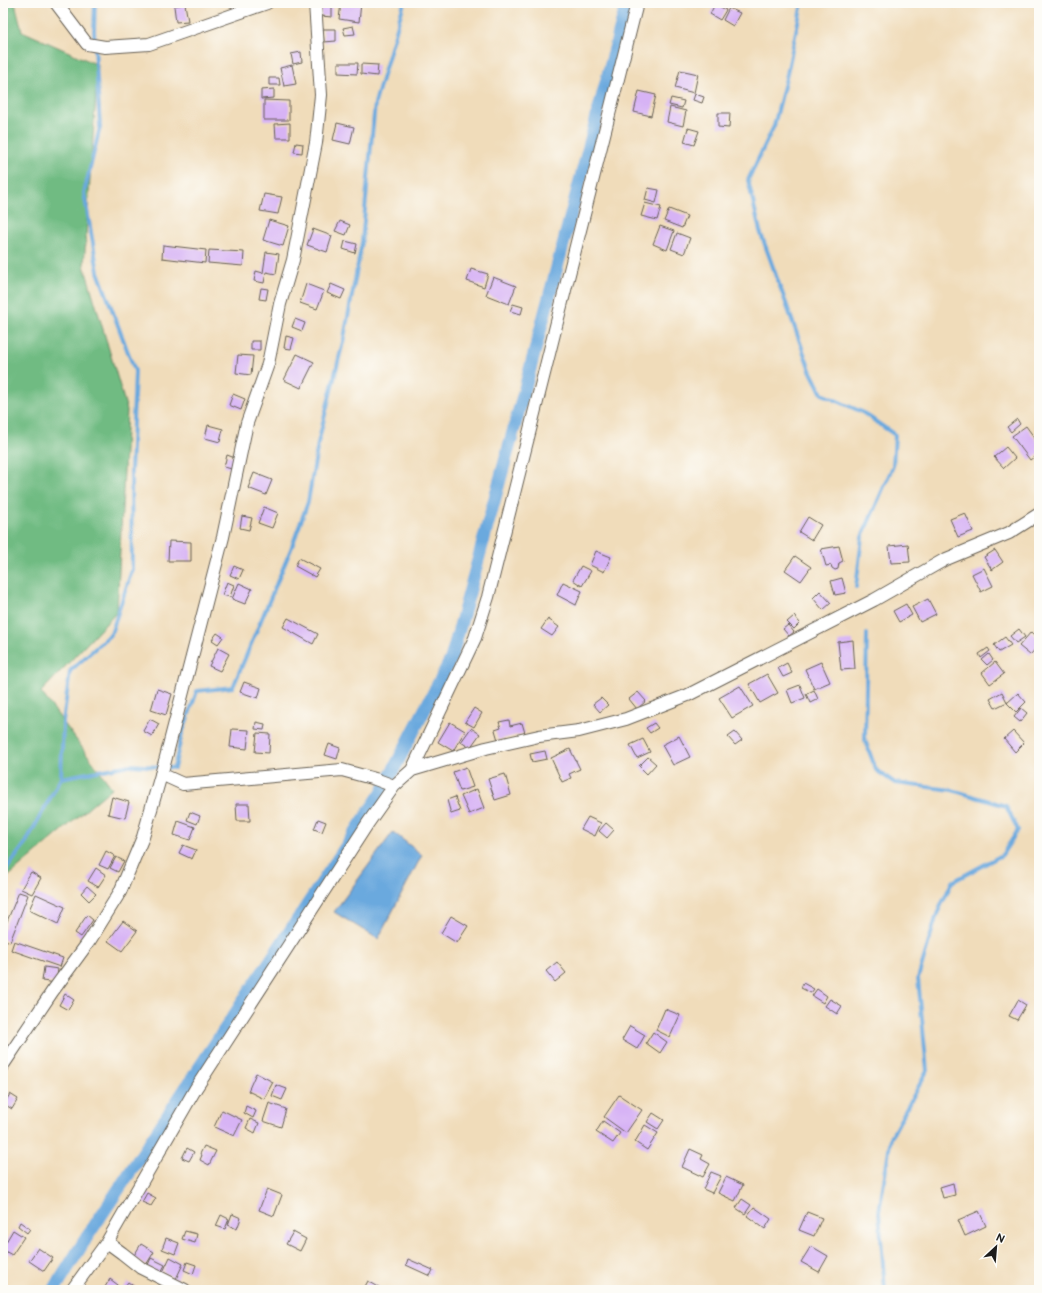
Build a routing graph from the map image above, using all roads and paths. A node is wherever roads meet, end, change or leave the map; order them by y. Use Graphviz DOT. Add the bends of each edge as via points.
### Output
graph roads {
  1 [pos="56,3"];
  2 [pos="267,3"];
  3 [pos="316,3"];
  4 [pos="637,3"];
  5 [pos="1039,514"];
  6 [pos="412,770"];
  7 [pos="161,774"];
  8 [pos="394,786"];
  9 [pos="3,1065"];
  10 [pos="107,1242"];
  11 [pos="72,1290"];
  12 [pos="185,1290"];
  1 -- 2 [label="street" via="87,44 105,47 149,44"];
  3 -- 7 [label="street" via="321,95 316,143 306,196 268,364 247,423 223,537"];
  4 -- 6 [label="street" via="488,597 475,638"];
  5 -- 6 [label="street" via="1009,533 944,560 874,600 688,695 626,719 579,731 539,736 486,748"];
  6 -- 8 [label="street"];
  7 -- 8 [label="street" via="183,784 342,770 375,778"];
  7 -- 9 [label="street" via="143,837 120,892 90,940"];
  8 -- 10 [label="street" via="196,1088"];
  10 -- 11 [label="street"];
  10 -- 12 [label="street" via="141,1268"];
}
